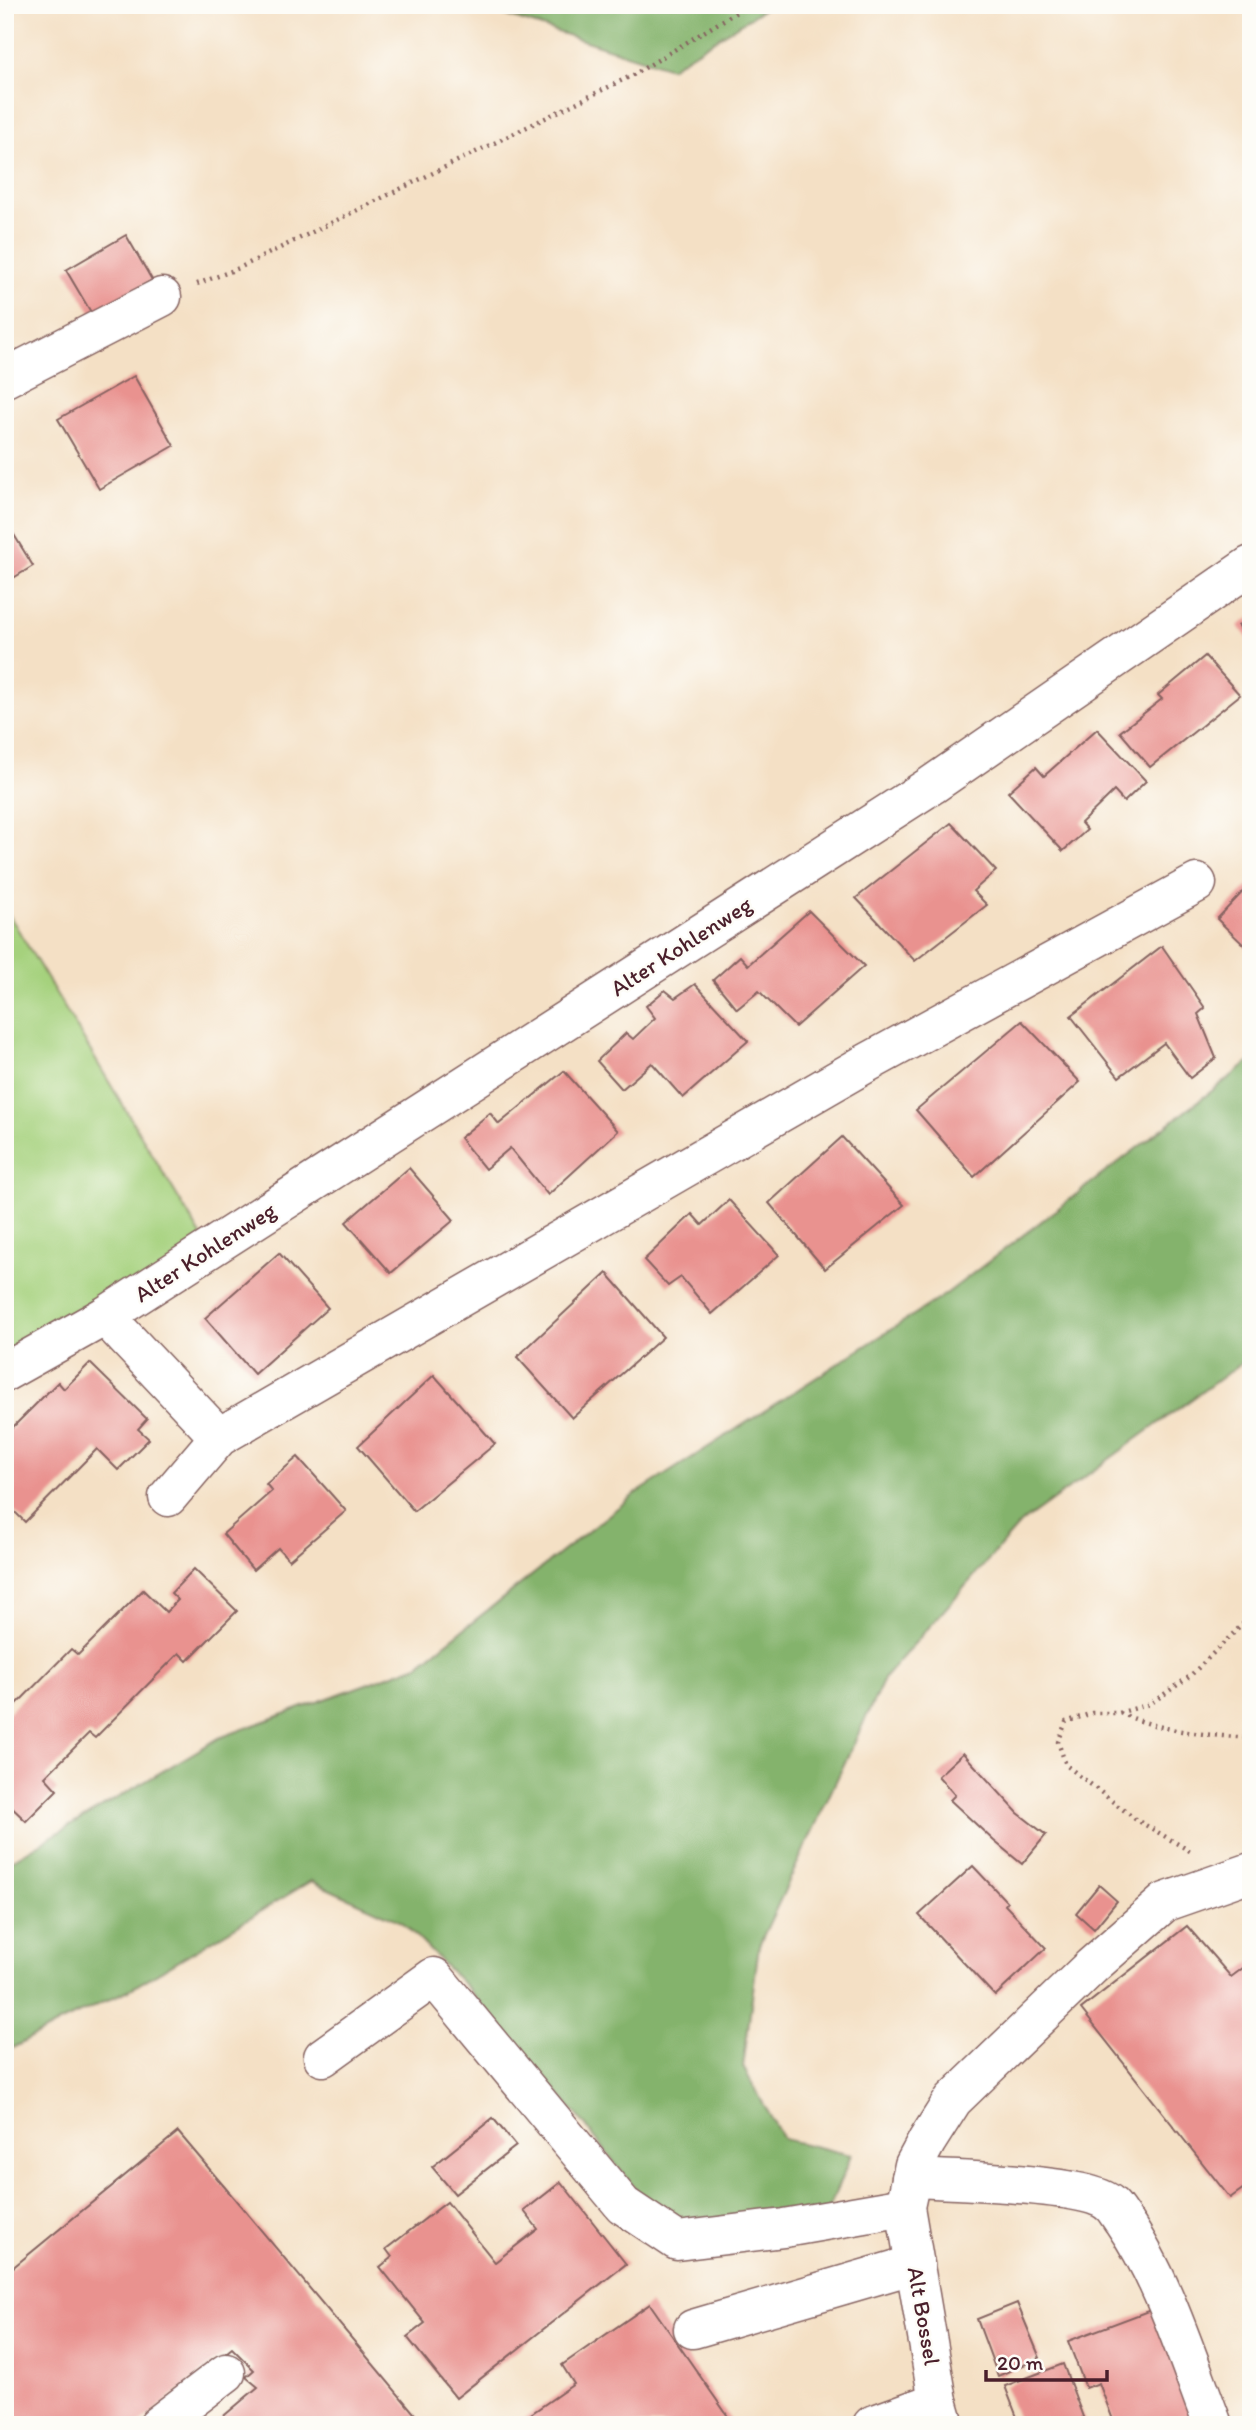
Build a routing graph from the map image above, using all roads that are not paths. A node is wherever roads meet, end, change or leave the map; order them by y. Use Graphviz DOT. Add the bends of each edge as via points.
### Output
graph roads {
  1 [pos="162,297"];
  2 [pos="5,378"];
  3 [pos="1251,565"];
  4 [pos="1197,883"];
  5 [pos="105,1316"];
  6 [pos="5,1372"];
  7 [pos="219,1437"];
  8 [pos="168,1497"];
  9 [pos="1237,1876"];
  10 [pos="323,2057"];
  11 [pos="908,2192"];
  12 [pos="915,2264"];
  13 [pos="693,2329"];
  14 [pos="226,2372"];
  15 [pos="942,2413"];
  16 [pos="158,2425"];
  17 [pos="872,2425"];
  18 [pos="1213,2425"];
  1 -- 2 [label="street"];
  3 -- 5 [label="street, Alter Kohlenweg" via="932,785"];
  4 -- 7 [label="street" via="866,1064"];
  5 -- 6 [label="street, Alter Kohlenweg"];
  5 -- 7 [label="street"];
  7 -- 8 [label="street"];
  9 -- 11 [label="street" via="1165,1902 1016,2037 953,2100 914,2165"];
  10 -- 11 [label="street" via="434,1977 623,2205 677,2241 784,2228"];
  11 -- 12 [label="street, Alt Bossel"];
  11 -- 18 [label="street" via="1061,2189 1110,2204 1135,2239 1164,2301"];
  12 -- 13 [label="street"];
  12 -- 15 [label="street, Alt Bossel"];
  14 -- 16 [label="street"];
  15 -- 17 [label="street"];
}
